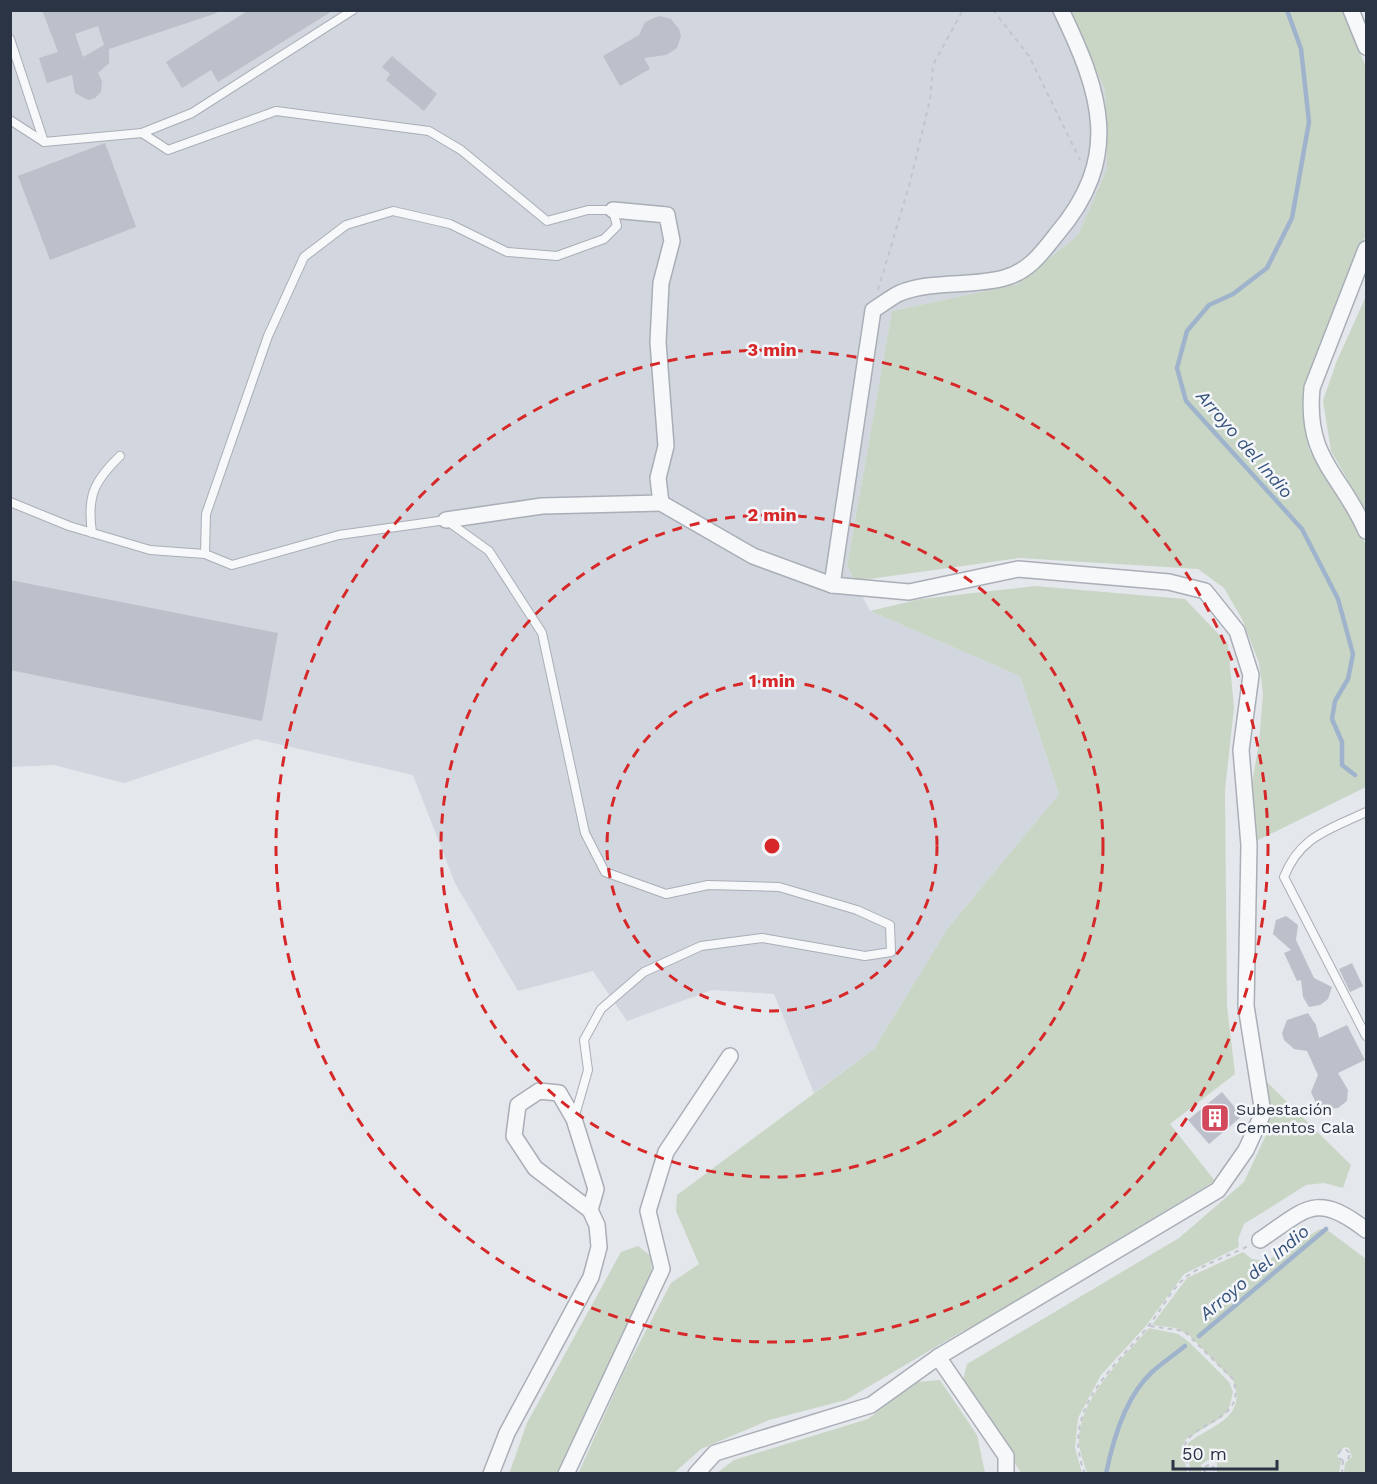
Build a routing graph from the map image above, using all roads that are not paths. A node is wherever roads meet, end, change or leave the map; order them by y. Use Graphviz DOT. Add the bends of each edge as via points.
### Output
graph roads {
  1 [pos="353,10"];
  2 [pos="1061,10"];
  3 [pos="1351,10"];
  4 [pos="10,39"];
  5 [pos="1366,47"];
  6 [pos="10,120"];
  7 [pos="142,133"];
  8 [pos="44,142"];
  9 [pos="614,210"];
  10 [pos="1366,249"];
  11 [pos="120,456"];
  12 [pos="10,502"];
  13 [pos="661,503"];
  14 [pos="446,520"];
  15 [pos="1366,531"];
  16 [pos="92,533"];
  17 [pos="205,554"];
  18 [pos="832,585"];
  19 [pos="1366,812"];
  20 [pos="1365,1031"];
  21 [pos="730,1056"];
  22 [pos="574,1119"];
  23 [pos="590,1210"];
  24 [pos="1366,1230"];
  25 [pos="1260,1240"];
  26 [pos="938,1357"];
  27 [pos="491,1473"];
  28 [pos="566,1473"];
  29 [pos="696,1473"];
  30 [pos="1006,1473"];
  1 -- 7 [label="lane" via="192,113"];
  2 -- 18 [label="street" via="1095,92 1100,126 1092,178 1069,220 1032,265 1005,278 901,293 873,310"];
  3 -- 5 [label="street"];
  4 -- 8 [label="lane"];
  6 -- 8 [label="lane"];
  7 -- 8 [label="lane"];
  7 -- 9 [label="lane" via="168,150 276,111 429,131 461,150 547,222 588,210"];
  9 -- 13 [label="street" via="667,215 672,241 661,283 658,342 666,446 658,478"];
  9 -- 17 [label="lane" via="617,226 604,239 557,256 507,252 450,224 393,211 346,225 304,256 268,336 206,514"];
  10 -- 15 [label="street" via="1312,388 1310,412 1319,452"];
  11 -- 16 [label="lane" via="102,474 88,507"];
  12 -- 16 [label="lane"];
  13 -- 14 [label="street" via="542,506"];
  13 -- 18 [label="street" via="753,556"];
  14 -- 17 [label="lane" via="339,535 232,565"];
  14 -- 22 [label="lane" via="489,551 542,633 585,833 605,872 666,894 708,885 779,887 857,910 890,925 891,952 865,956 762,938 701,946 644,972 601,1009 584,1040 588,1070"];
  16 -- 17 [label="lane" via="150,550"];
  18 -- 26 [label="street" via="909,592 1018,570 1169,582 1205,591 1237,631 1251,675 1241,750 1249,845 1246,1006 1263,1113 1246,1150 1218,1190"];
  19 -- 20 [label="lane" via="1306,842 1292,857 1284,877"];
  21 -- 28 [label="street" via="666,1152 648,1210 662,1269"];
  22 -- 23 [label="street" via="596,1189"];
  22 -- 23 [label="street" via="559,1093 539,1091 518,1105 514,1136 535,1168"];
  23 -- 27 [label="street" via="597,1225 599,1247 591,1277 507,1433"];
  24 -- 25 [label="street" via="1335,1209 1320,1206 1306,1210"];
  26 -- 29 [label="street" via="871,1405 715,1453"];
  26 -- 30 [label="street" via="1006,1456"];
}
